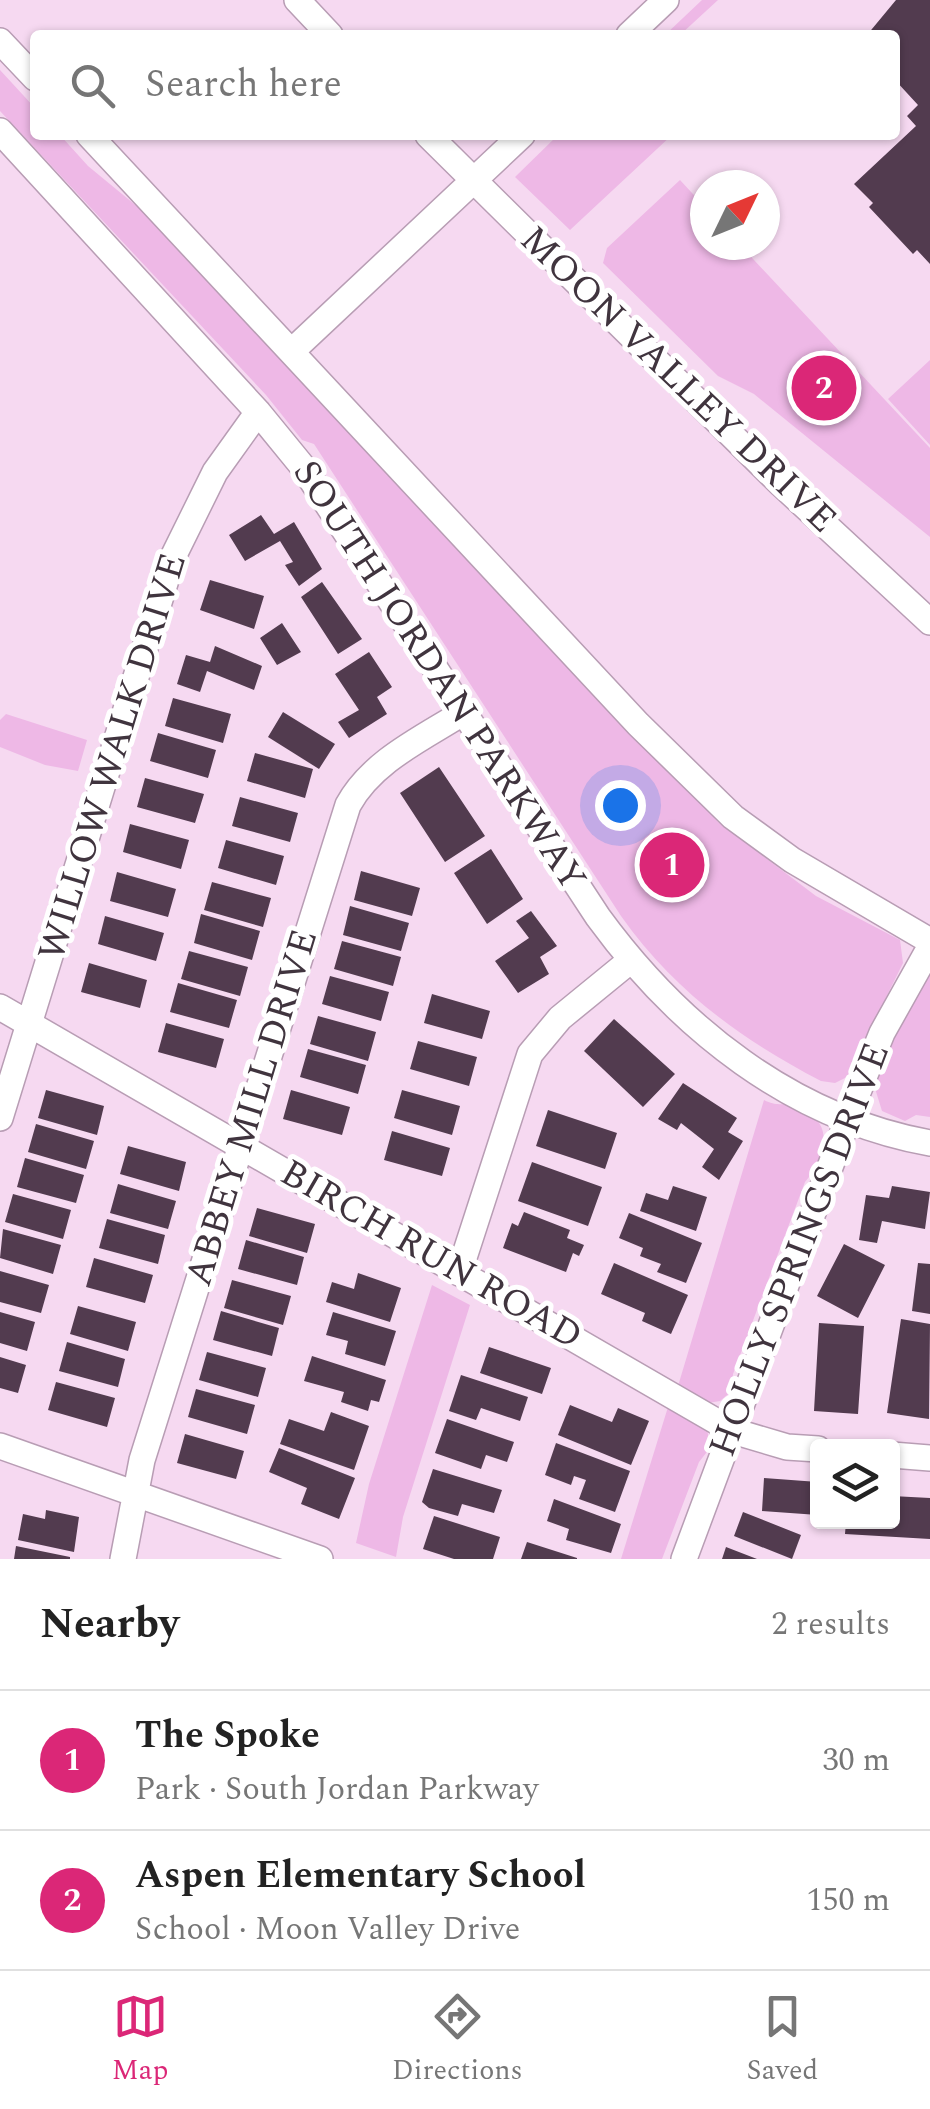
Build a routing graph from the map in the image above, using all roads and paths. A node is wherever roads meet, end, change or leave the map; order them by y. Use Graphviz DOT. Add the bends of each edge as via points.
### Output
graph roads {
  1 [pos="297,0"];
  2 [pos="661,2"];
  3 [pos="325,30"];
  4 [pos="634,30"];
  5 [pos="0,41"];
  6 [pos="30,73"];
  7 [pos="0,131"];
  8 [pos="94,140"];
  9 [pos="433,140"];
  10 [pos="517,140"];
  11 [pos="474,180"];
  12 [pos="292,351"];
  13 [pos="258,412"];
  14 [pos="930,622"];
  15 [pos="464,712"];
  16 [pos="930,944"];
  17 [pos="631,960"];
  18 [pos="0,1008"];
  19 [pos="30,1023"];
  20 [pos="0,1118"];
  21 [pos="848,1120"];
  22 [pos="930,1143"];
  23 [pos="239,1146"];
  24 [pos="459,1272"];
  25 [pos="733,1431"];
  26 [pos="0,1446"];
  27 [pos="810,1448"];
  28 [pos="900,1456"];
  29 [pos="930,1458"];
  30 [pos="136,1494"];
  31 [pos="123,1559"];
  32 [pos="320,1559"];
  33 [pos="684,1559"];
  1 -- 3 [label="street"];
  2 -- 4 [label="street"];
  5 -- 6 [label="street"];
  7 -- 13 [label="street, SOUTH JORDAN PARKWAY"];
  8 -- 12 [label="street, SOUTH JORDAN PARKWAY"];
  9 -- 11 [label="street, MOON VALLEY DRIVE"];
  10 -- 11 [label="street"];
  11 -- 12 [label="street"];
  11 -- 14 [label="street, MOON VALLEY DRIVE"];
  12 -- 16 [label="street, SOUTH JORDAN PARKWAY" via="638,724 733,817"];
  13 -- 15 [label="street, SOUTH JORDAN PARKWAY" via="320,490"];
  13 -- 19 [label="street, WILLOW WALK DRIVE" via="215,472 173,557"];
  15 -- 17 [label="street, SOUTH JORDAN PARKWAY"];
  15 -- 23 [label="street, ABBEY MILL DRIVE" via="382,764 348,805"];
  16 -- 21 [label="street, HOLLY SPRINGS DRIVE" via="882,1033"];
  17 -- 21 [label="street, SOUTH JORDAN PARKWAY" via="696,1027 750,1068"];
  17 -- 24 [label="street" via="560,1018 530,1054"];
  18 -- 19 [label="street, BIRCH RUN ROAD"];
  19 -- 20 [label="street, WILLOW WALK DRIVE"];
  19 -- 23 [label="street, BIRCH RUN ROAD"];
  21 -- 22 [label="street, SOUTH JORDAN PARKWAY"];
  21 -- 25 [label="street, HOLLY SPRINGS DRIVE"];
  23 -- 24 [label="street, BIRCH RUN ROAD"];
  23 -- 30 [label="street, ABBEY MILL DRIVE"];
  24 -- 25 [label="street, BIRCH RUN ROAD"];
  25 -- 27 [label="street, BIRCH RUN ROAD"];
  25 -- 33 [label="street, HOLLY SPRINGS DRIVE"];
  26 -- 30 [label="street"];
  28 -- 29 [label="street"];
  30 -- 31 [label="street, ABBEY MILL DRIVE"];
  30 -- 32 [label="street"];
}
